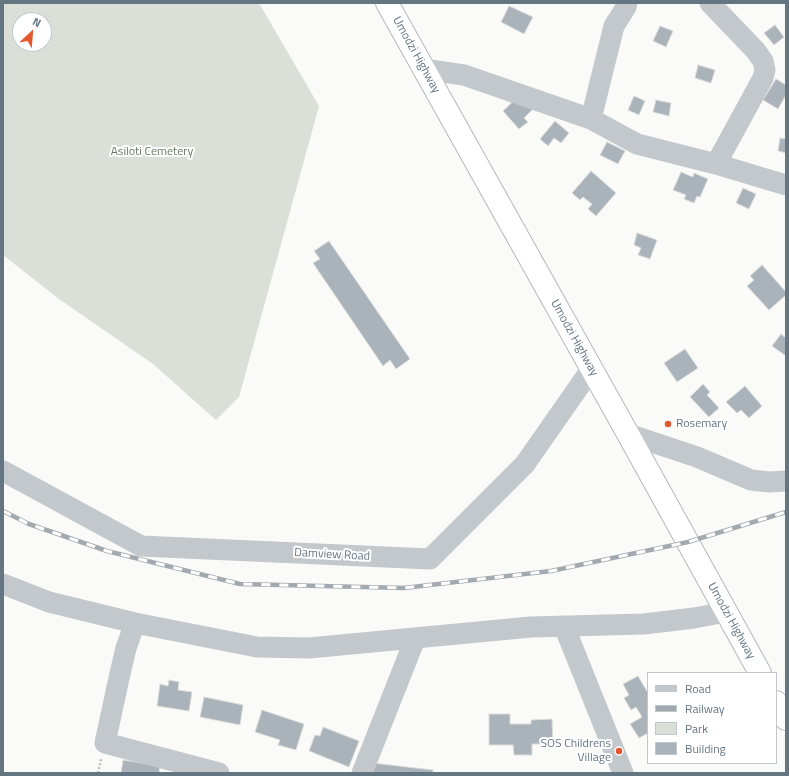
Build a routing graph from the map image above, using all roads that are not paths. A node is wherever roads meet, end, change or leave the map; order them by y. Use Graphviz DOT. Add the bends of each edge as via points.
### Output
graph roads {
  1 [pos="387,3"];
  2 [pos="627,3"];
  3 [pos="710,3"];
  4 [pos="423,69"];
  5 [pos="591,119"];
  6 [pos="716,164"];
  7 [pos="786,184"];
  8 [pos="592,368"];
  9 [pos="628,434"];
  10 [pos="3,471"];
  11 [pos="786,481"];
  12 [pos="3,584"];
  13 [pos="726,612"];
  14 [pos="135,623"];
  15 [pos="564,626"];
  16 [pos="415,639"];
  17 [pos="759,672"];
  18 [pos="777,704"];
  19 [pos="786,719"];
  20 [pos="219,773"];
  21 [pos="362,773"];
  22 [pos="623,773"];
  1 -- 4 [label="highway, Umodzi Highway"];
  2 -- 5 [label="street" via="614,26"];
  3 -- 6 [label="street" via="756,51 764,61 765,70 764,78"];
  4 -- 5 [label="street" via="464,75"];
  4 -- 8 [label="highway, Umodzi Highway"];
  5 -- 6 [label="street" via="637,144"];
  6 -- 7 [label="street"];
  8 -- 9 [label="highway, Umodzi Highway"];
  8 -- 10 [label="street, Damview Road" via="525,464 430,559 141,546"];
  9 -- 11 [label="street" via="697,457 751,480"];
  9 -- 13 [label="highway, Umodzi Highway"];
  12 -- 14 [label="street" via="49,602"];
  13 -- 15 [label="street" via="644,624"];
  13 -- 17 [label="highway, Umodzi Highway"];
  14 -- 16 [label="street" via="257,647 309,648"];
  14 -- 20 [label="street" via="126,648 105,743"];
  15 -- 16 [label="street"];
  15 -- 22 [label="street"];
  16 -- 21 [label="street"];
  18 -- 19 [label="highway"];
}
